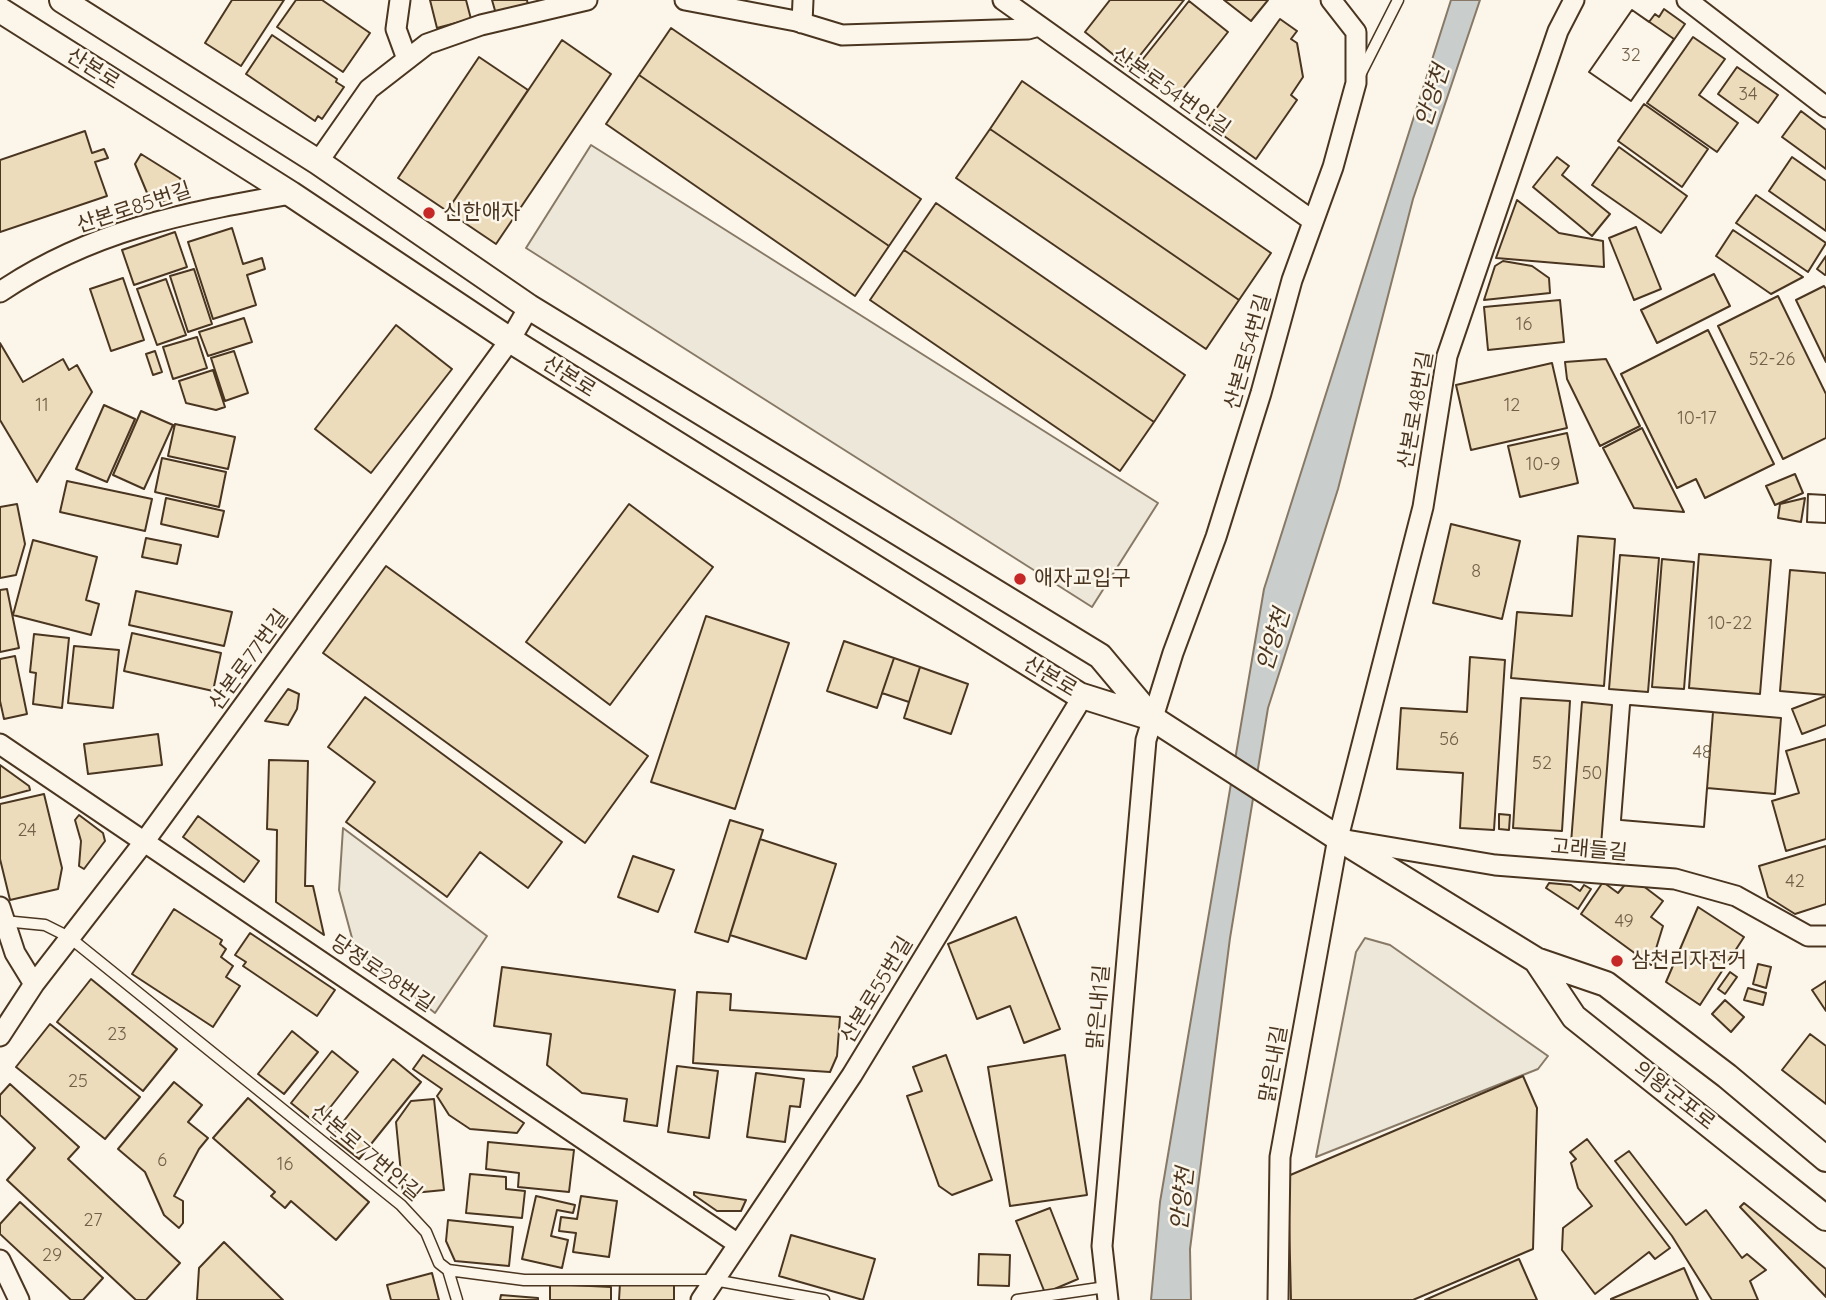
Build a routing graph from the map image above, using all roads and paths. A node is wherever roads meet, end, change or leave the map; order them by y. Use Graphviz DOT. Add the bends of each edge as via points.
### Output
graph roads {
  1 [pos="62,0"];
  2 [pos="400,0"];
  3 [pos="587,0"];
  4 [pos="685,0"];
  5 [pos="803,0"];
  6 [pos="1003,0"];
  7 [pos="1331,0"];
  8 [pos="1398,0"];
  9 [pos="1574,0"];
  10 [pos="1687,0"];
  11 [pos="0,10"];
  12 [pos="802,23"];
  13 [pos="1039,26"];
  14 [pos="407,59"];
  15 [pos="1356,83"];
  16 [pos="1826,107"];
  17 [pos="318,162"];
  18 [pos="291,194"];
  19 [pos="1313,221"];
  20 [pos="0,292"];
  21 [pos="529,307"];
  22 [pos="510,340"];
  23 [pos="1079,695"];
  24 [pos="1161,724"];
  25 [pos="0,744"];
  26 [pos="1338,838"];
  27 [pos="144,842"];
  28 [pos="2,914"];
  29 [pos="1826,936"];
  30 [pos="69,937"];
  31 [pos="1536,960"];
  32 [pos="34,984"];
  33 [pos="0,1036"];
  34 [pos="1826,1159"];
  35 [pos="1826,1218"];
  36 [pos="737,1244"];
  37 [pos="0,1260"];
  38 [pos="448,1270"];
  39 [pos="714,1280"];
  40 [pos="1107,1294"];
  41 [pos="19,1300"];
  42 [pos="457,1300"];
  43 [pos="701,1300"];
  44 [pos="824,1300"];
  45 [pos="1017,1300"];
  46 [pos="1278,1300"];
  1 -- 17 [label="street, 산본로"];
  2 -- 14 [label="street" via="396,29"];
  3 -- 14 [label="street" via="481,24 427,44"];
  4 -- 12 [label="street"];
  5 -- 12 [label="street"];
  6 -- 13 [label="street, 산본로54번안길"];
  7 -- 15 [label="street, 산본로54번길" via="1356,32"];
  8 -- 15 [label="lane"];
  9 -- 26 [label="street, 산본로48번길" via="1558,31 1447,356 1423,507"];
  10 -- 16 [label="street"];
  11 -- 18 [label="street, 산본로"];
  12 -- 13 [label="street" via="842,36"];
  13 -- 19 [label="street, 산본로54번안길"];
  14 -- 17 [label="street" via="369,89"];
  15 -- 19 [label="street, 산본로54번길"];
  17 -- 21 [label="street, 산본로"];
  18 -- 20 [label="street, 산본로85번길" via="190,211 120,232 42,264"];
  18 -- 22 [label="street, 산본로"];
  19 -- 24 [label="street, 산본로54번길"];
  21 -- 22 [label="street, 산본로77번길"];
  21 -- 24 [label="street, 산본로" via="1100,656"];
  22 -- 23 [label="street, 산본로"];
  22 -- 27 [label="street, 산본로77번길"];
  23 -- 24 [label="street, 산본로"];
  23 -- 36 [label="street, 산본로55번길" via="852,1075"];
  24 -- 26 [label="street, 의왕군포로"];
  24 -- 40 [label="street, 맑은내1길" via="1146,740 1137,831 1102,1246"];
  25 -- 27 [label="street, 당정로28번길"];
  26 -- 29 [label="street, 고래들길" via="1494,865 1675,879 1736,896 1808,936"];
  26 -- 31 [label="street, 의왕군포로"];
  26 -- 46 [label="street, 맑은내길" via="1280,1157"];
  27 -- 30 [label="street, 산본로77번길"];
  27 -- 36 [label="street, 당정로28번길"];
  28 -- 30 [label="lane, 산본로77번안길" via="45,925"];
  28 -- 32 [label="street" via="15,953"];
  30 -- 32 [label="street, 산본로77번길"];
  30 -- 38 [label="lane, 산본로77번안길" via="401,1205 426,1232 439,1263"];
  31 -- 34 [label="street, 의왕군포로" via="1606,984"];
  31 -- 35 [label="street, 의왕군포로" via="1574,1017"];
  32 -- 33 [label="street, 산본로77번길"];
  36 -- 39 [label="street, 산본로55번길"];
  37 -- 41 [label="street"];
  38 -- 39 [label="lane" via="524,1280"];
  38 -- 42 [label="lane, 산본로77번안길"];
  39 -- 43 [label="street, 산본로55번길"];
  39 -- 44 [label="lane"];
  40 -- 45 [label="lane"];
}
